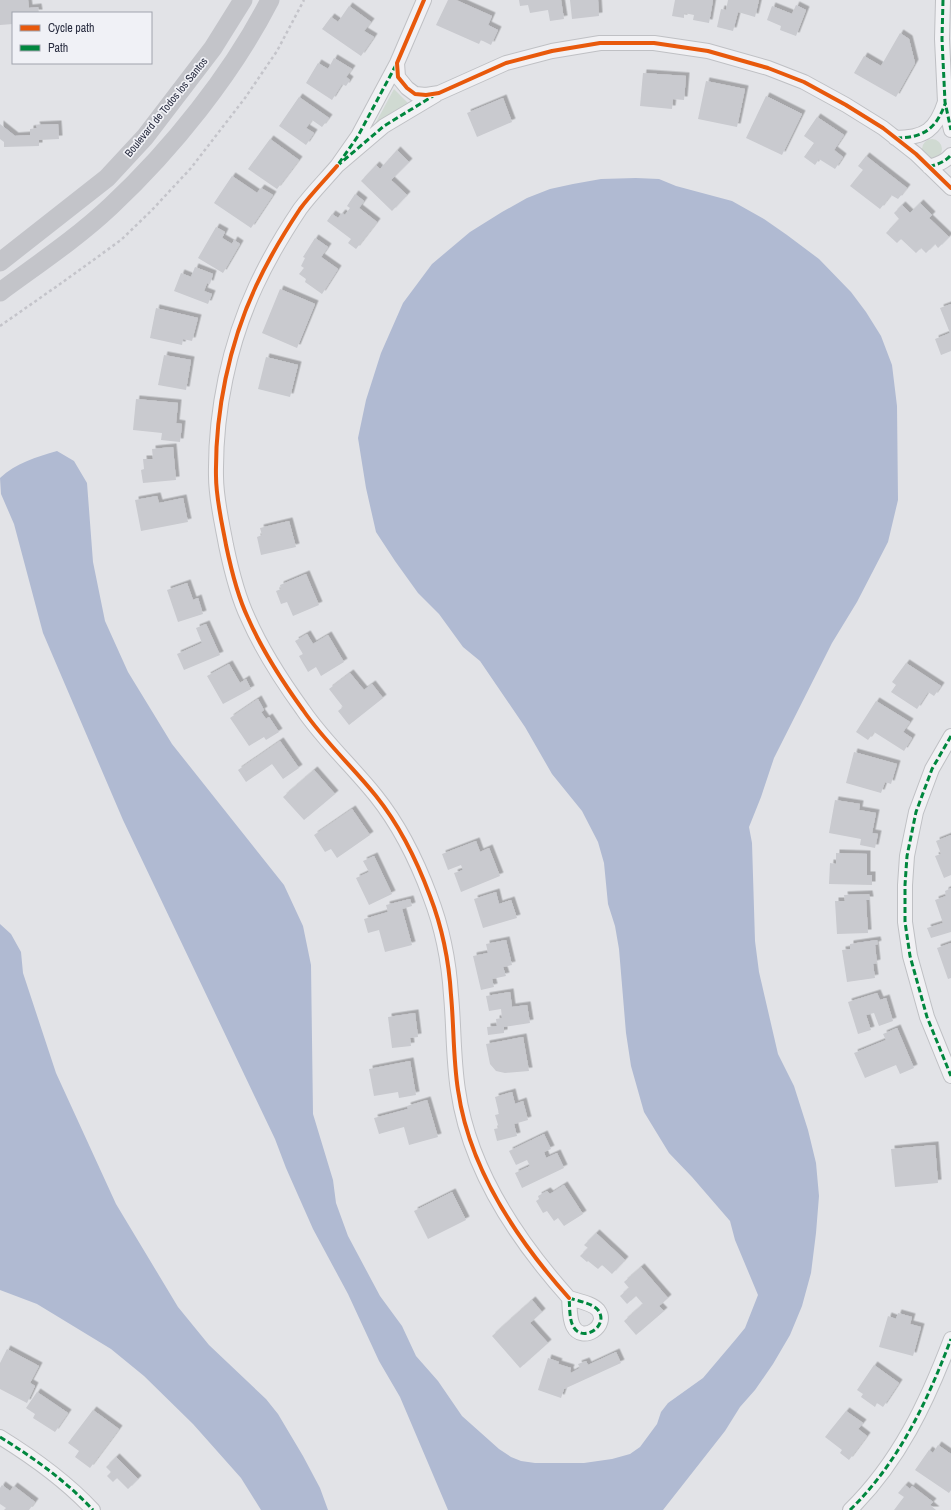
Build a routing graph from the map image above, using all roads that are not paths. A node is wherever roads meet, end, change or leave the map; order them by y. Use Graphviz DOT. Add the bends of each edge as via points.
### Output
graph roads {
  1 [pos="243,0"];
  2 [pos="270,0"];
  3 [pos="424,0"];
  4 [pos="943,0"];
  5 [pos="397,63"];
  6 [pos="439,93"];
  7 [pos="945,102"];
  8 [pos="951,130"];
  9 [pos="895,138"];
  10 [pos="951,155"];
  11 [pos="337,166"];
  12 [pos="929,167"];
  13 [pos="951,188"];
  14 [pos="0,262"];
  15 [pos="0,292"];
  16 [pos="951,736"];
  17 [pos="951,1076"];
  18 [pos="569,1298"];
  19 [pos="951,1339"];
  20 [pos="0,1437"];
  21 [pos="93,1510"];
  22 [pos="850,1510"];
  1 -- 14 [label="street, Boulevard de Todos los Santos" via="214,48 145,137 107,178"];
  2 -- 15 [label="street" via="232,64 155,162 111,207 67,244"];
  3 -- 5 [label="street"];
  4 -- 7 [label="street"];
  5 -- 6 [label="street" via="398,77 415,94"];
  5 -- 11 [label="street" via="358,136"];
  6 -- 9 [label="street" via="506,63 552,51 600,43 654,43 708,51 768,68 804,82 846,105"];
  6 -- 11 [label="street" via="384,126"];
  7 -- 8 [label="street"];
  7 -- 9 [label="street" via="941,116 930,129 919,136"];
  9 -- 12 [label="street"];
  10 -- 12 [label="street" via="941,163"];
  11 -- 18 [label="street" via="301,209 275,250 256,285 232,348 222,395 216,477 229,560 247,617 270,661 328,742 378,798 400,831 415,862 431,897 441,928 451,994 457,1088 471,1146 502,1209 546,1272"];
  12 -- 13 [label="street"];
  16 -- 17 [label="street" via="932,769 916,812 907,856 905,885 905,922 910,956 927,1017"];
  19 -- 22 [label="street" via="938,1373 901,1447 875,1484"];
  20 -- 21 [label="street" via="61,1480"];
}
